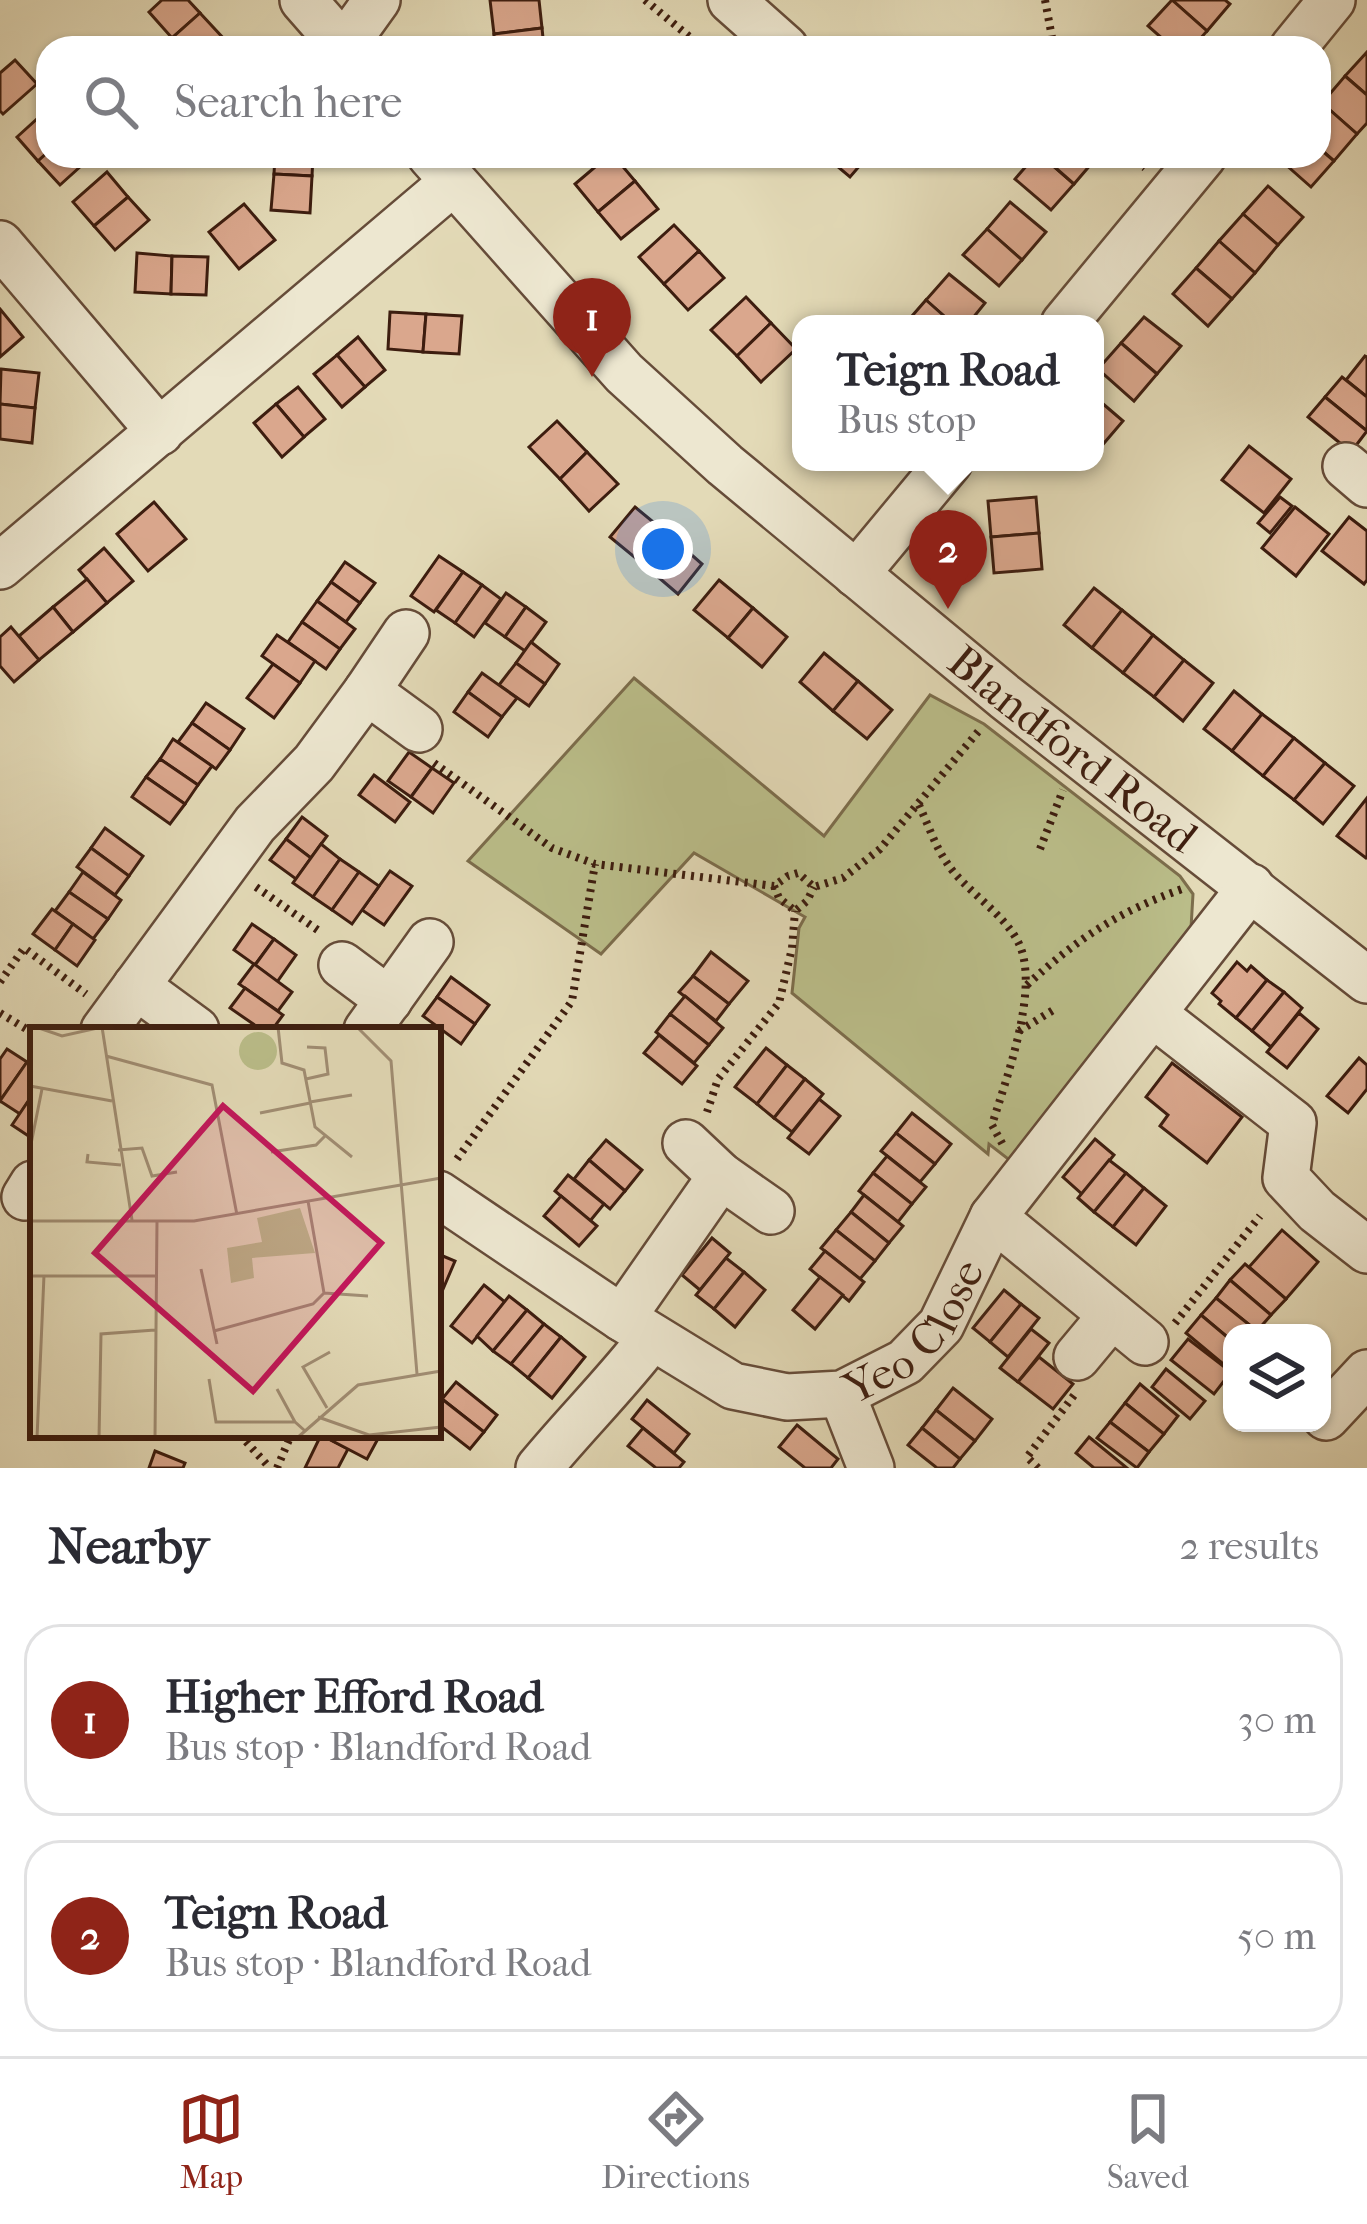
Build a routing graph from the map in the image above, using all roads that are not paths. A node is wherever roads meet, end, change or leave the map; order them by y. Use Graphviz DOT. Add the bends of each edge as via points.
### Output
graph roads {
  1 [pos="303,0"];
  2 [pos="376,0"];
  3 [pos="731,0"];
  4 [pos="1332,0"];
  5 [pos="334,36"];
  6 [pos="351,36"];
  7 [pos="772,36"];
  8 [pos="1303,36"];
  9 [pos="1193,168"];
  10 [pos="441,170"];
  11 [pos="0,244"];
  12 [pos="1071,315"];
  13 [pos="160,433"];
  14 [pos="942,471"];
  15 [pos="0,566"];
  16 [pos="856,574"];
  17 [pos="406,633"];
  18 [pos="367,691"];
  19 [pos="419,729"];
  20 [pos="1241,879"];
  21 [pos="430,942"];
  22 [pos="341,965"];
  23 [pos="1367,980"];
  24 [pos="118,1010"];
  25 [pos="1153,1013"];
  26 [pos="378,1015"];
  27 [pos="184,1027"];
  28 [pos="686,1142"];
  29 [pos="721,1176"];
  30 [pos="445,1180"];
  31 [pos="771,1210"];
  32 [pos="993,1217"];
  33 [pos="1367,1250"];
  34 [pos="637,1327"];
  35 [pos="1077,1357"];
  36 [pos="1367,1372"];
  37 [pos="842,1394"];
  38 [pos="1331,1412"];
  39 [pos="557,1461"];
  40 [pos="871,1468"];
  1 -- 5 [label="street"];
  2 -- 6 [label="street"];
  3 -- 7 [label="street"];
  4 -- 8 [label="street"];
  9 -- 12 [label="street"];
  10 -- 13 [label="street"];
  10 -- 16 [label="street, Blandford Road" via="623,373"];
  11 -- 13 [label="street"];
  13 -- 15 [label="street"];
  14 -- 16 [label="street"];
  16 -- 20 [label="street, Blandford Road"];
  17 -- 18 [label="street"];
  18 -- 19 [label="street"];
  18 -- 24 [label="street" via="255,824"];
  20 -- 23 [label="street, Blandford Road"];
  20 -- 25 [label="street, Yeo Close"];
  21 -- 26 [label="street"];
  22 -- 26 [label="street"];
  24 -- 27 [label="street"];
  25 -- 32 [label="street, Yeo Close"];
  25 -- 33 [label="street" via="1293,1123 1286,1178"];
  28 -- 29 [label="street"];
  29 -- 31 [label="street"];
  29 -- 34 [label="street"];
  30 -- 34 [label="street, Yeo Close"];
  32 -- 35 [label="street" via="1129,1328"];
  32 -- 37 [label="street, Yeo Close" via="941,1325 904,1362"];
  34 -- 37 [label="street, Yeo Close" via="733,1386 787,1397"];
  34 -- 39 [label="street" via="623,1374"];
  36 -- 38 [label="street"];
  37 -- 40 [label="street"];
}
